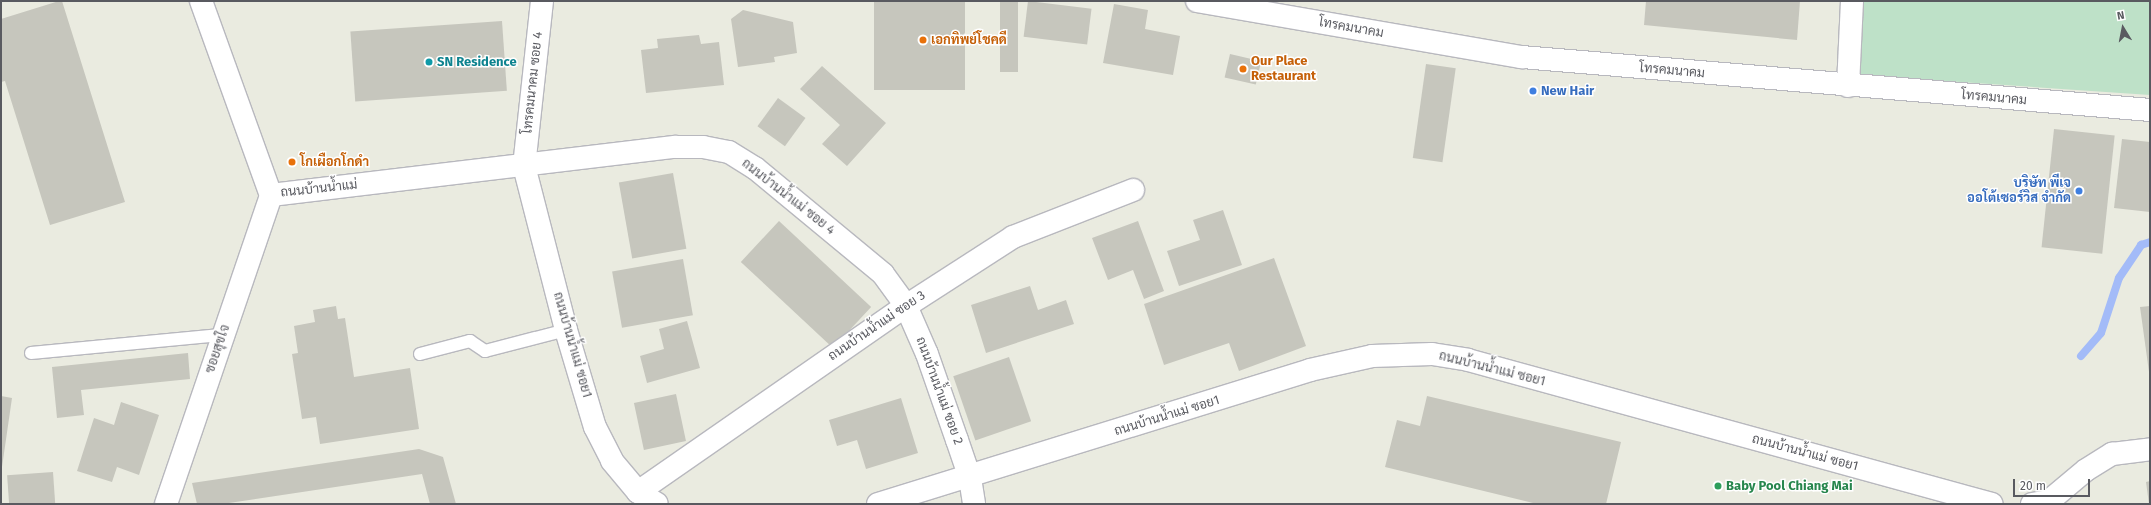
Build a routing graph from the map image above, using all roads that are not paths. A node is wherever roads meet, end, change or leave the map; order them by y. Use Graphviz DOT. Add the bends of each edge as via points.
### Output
graph roads {
  1 [pos="201,1"];
  2 [pos="542,1"];
  3 [pos="1197,1"];
  4 [pos="1852,1"];
  5 [pos="1848,86"];
  6 [pos="2150,110"];
  7 [pos="524,166"];
  8 [pos="1133,190"];
  9 [pos="271,194"];
  10 [pos="906,306"];
  11 [pos="566,330"];
  12 [pos="223,335"];
  13 [pos="31,353"];
  14 [pos="420,354"];
  15 [pos="2150,450"];
  16 [pos="970,478"];
  17 [pos="638,492"];
  18 [pos="166,504"];
  19 [pos="657,504"];
  20 [pos="878,504"];
  21 [pos="974,504"];
  22 [pos="1992,504"];
  23 [pos="2032,504"];
  1 -- 9 [label="street, ถนนบ้านน้ำแม่"];
  2 -- 7 [label="street, โทรคมนาคม ซอย 4"];
  3 -- 5 [label="street, โทรคมนาคม" via="1522,57"];
  4 -- 5 [label="street"];
  5 -- 6 [label="street, โทรคมนาคม"];
  7 -- 9 [label="street, ถนนบ้านน้ำแม่"];
  7 -- 10 [label="street, ถนนบ้านน้ำแม่ ซอย 4" via="676,146 703,147 729,152 754,168 883,274"];
  7 -- 11 [label="street, ถนนบ้านน้ำแม่ ซอย1"];
  8 -- 10 [label="street, ถนนบ้านน้ำแม่ ซอย 3" via="1013,237"];
  9 -- 12 [label="street, ซอยสุขใจ"];
  10 -- 16 [label="street, ถนนบ้านน้ำแม่ ซอย 2" via="927,354"];
  10 -- 17 [label="street, ถนนบ้านน้ำแม่ ซอย 3"];
  11 -- 14 [label="lane" via="485,351 470,341"];
  11 -- 17 [label="street, ถนนบ้านน้ำแม่ ซอย1" via="595,427 612,461"];
  12 -- 13 [label="lane"];
  12 -- 18 [label="street, ซอยสุขใจ"];
  15 -- 23 [label="street" via="2112,454 2086,470 2049,501"];
  16 -- 20 [label="street, ถนนบ้านน้ำแม่ ซอย1"];
  16 -- 21 [label="street, ถนนบ้านน้ำแม่ ซอย 2"];
  16 -- 22 [label="street, ถนนบ้านน้ำแม่ ซอย1" via="1310,370 1372,356 1432,354 1468,360"];
  17 -- 19 [label="street, ถนนบ้านน้ำแม่ ซอย1"];
}
